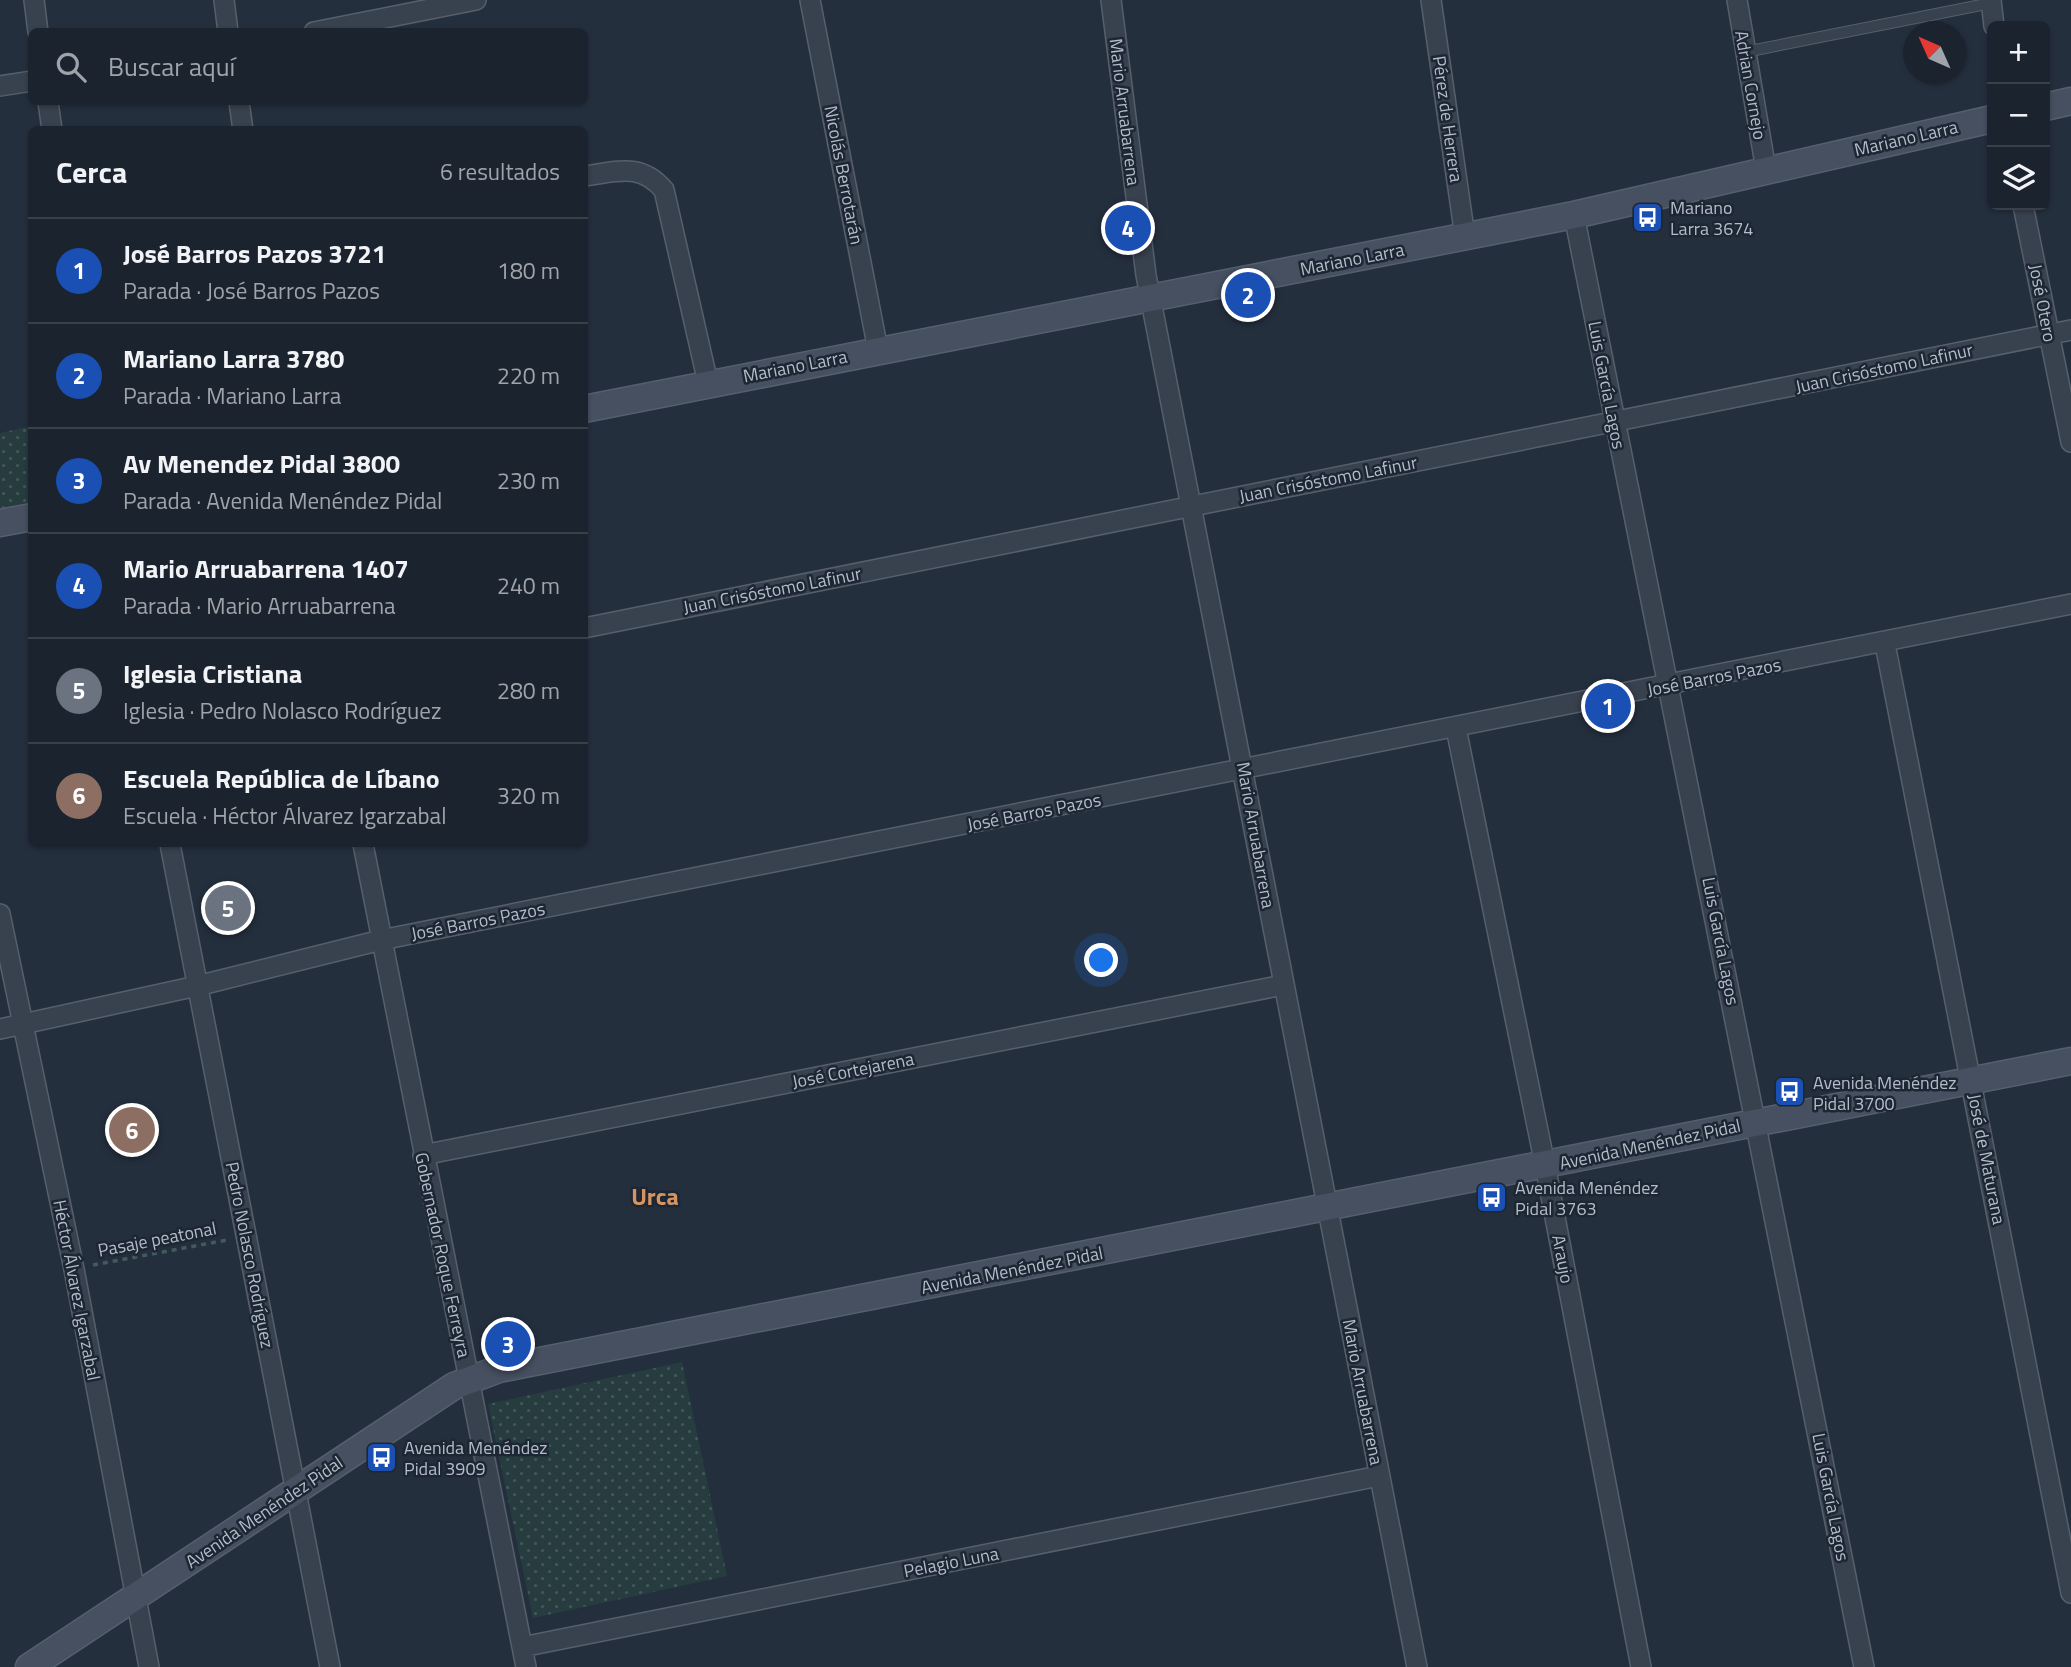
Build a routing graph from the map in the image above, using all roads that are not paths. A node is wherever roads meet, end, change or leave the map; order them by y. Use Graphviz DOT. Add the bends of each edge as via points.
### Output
graph roads {
  1 [pos="34,0"];
  2 [pos="224,0"];
  3 [pos="476,0"];
  4 [pos="810,0"];
  5 [pos="1111,0"];
  6 [pos="1431,0"];
  7 [pos="1737,0"];
  8 [pos="1991,1"];
  9 [pos="1993,21"];
  10 [pos="38,28"];
  11 [pos="228,28"];
  12 [pos="334,28"];
  13 [pos="1745,52"];
  14 [pos="28,82"];
  15 [pos="0,86"];
  16 [pos="2071,101"];
  17 [pos="48,105"];
  18 [pos="239,105"];
  19 [pos="2050,106"];
  20 [pos="1987,120"];
  21 [pos="51,126"];
  22 [pos="242,126"];
  23 [pos="1766,170"];
  24 [pos="588,176"];
  25 [pos="2024,210"];
  26 [pos="1574,215"];
  27 [pos="1465,237"];
  28 [pos="1151,299"];
  29 [pos="2071,330"];
  30 [pos="2049,334"];
  31 [pos="878,350"];
  32 [pos="708,383"];
  33 [pos="588,408"];
  34 [pos="1614,423"];
  35 [pos="2071,442"];
  36 [pos="1193,505"];
  37 [pos="28,518"];
  38 [pos="0,523"];
  39 [pos="2071,604"];
  40 [pos="588,627"];
  41 [pos="1885,643"];
  42 [pos="1670,685"];
  43 [pos="1456,728"];
  44 [pos="1244,771"];
  45 [pos="171,847"];
  46 [pos="364,847"];
  47 [pos="0,914"];
  48 [pos="381,940"];
  49 [pos="1283,985"];
  50 [pos="197,986"];
  51 [pos="20,1024"];
  52 [pos="0,1029"];
  53 [pos="2071,1060"];
  54 [pos="1972,1080"];
  55 [pos="1757,1122"];
  56 [pos="423,1155"];
  57 [pos="1545,1166"];
  58 [pos="1328,1208"];
  59 [pos="470,1378"];
  60 [pos="1379,1476"];
  61 [pos="295,1491"];
  62 [pos="2071,1593"];
  63 [pos="136,1598"];
  64 [pos="522,1647"];
  65 [pos="29,1667"];
  66 [pos="149,1667"];
  67 [pos="330,1667"];
  68 [pos="526,1667"];
  69 [pos="1417,1667"];
  70 [pos="1641,1667"];
  71 [pos="1864,1667"];
  1 -- 10 [label="street"];
  2 -- 11 [label="street"];
  3 -- 12 [label="street"];
  4 -- 31 [label="street, Nicolás Berrotarán"];
  5 -- 28 [label="street, Mario Arruabarrena"];
  6 -- 27 [label="street, Pérez de Herrera"];
  7 -- 13 [label="street, Adrian Cornejo"];
  8 -- 9 [label="street"];
  8 -- 13 [label="lane"];
  13 -- 23 [label="street, Adrian Cornejo"];
  14 -- 15 [label="street"];
  16 -- 19 [label="main road"];
  17 -- 21 [label="street"];
  18 -- 22 [label="street"];
  20 -- 23 [label="main road, Mariano Larra"];
  23 -- 26 [label="main road, Mariano Larra"];
  24 -- 32 [label="street" via="645,172 664,190"];
  25 -- 30 [label="street, José Otero"];
  26 -- 27 [label="main road, Mariano Larra"];
  26 -- 34 [label="street, Luis García Lagos"];
  27 -- 28 [label="main road, Mariano Larra"];
  28 -- 31 [label="main road, Mariano Larra"];
  28 -- 36 [label="street, Mario Arruabarrena"];
  29 -- 30 [label="street, Juan Crisóstomo Lafinur"];
  30 -- 34 [label="street, Juan Crisóstomo Lafinur"];
  30 -- 35 [label="street, José Otero"];
  31 -- 32 [label="main road, Mariano Larra"];
  32 -- 33 [label="main road, Mariano Larra"];
  34 -- 36 [label="street, Juan Crisóstomo Lafinur"];
  34 -- 42 [label="street, Luis García Lagos"];
  36 -- 40 [label="street, Juan Crisóstomo Lafinur"];
  36 -- 44 [label="street, Mario Arruabarrena"];
  37 -- 38 [label="main road"];
  39 -- 41 [label="street, José Barros Pazos"];
  41 -- 42 [label="street, José Barros Pazos"];
  41 -- 54 [label="street, José de Maturana"];
  42 -- 43 [label="street, José Barros Pazos"];
  42 -- 55 [label="street, Luis García Lagos"];
  43 -- 44 [label="street, José Barros Pazos"];
  43 -- 57 [label="street, Araujo"];
  44 -- 48 [label="street, José Barros Pazos"];
  44 -- 49 [label="street, Mario Arruabarrena"];
  45 -- 50 [label="street, Pedro Nolasco Rodríguez"];
  46 -- 48 [label="street, Gobernador Roque Ferreyra"];
  47 -- 51 [label="street, Héctor Álvarez Igarzabal"];
  48 -- 50 [label="street, José Barros Pazos"];
  48 -- 56 [label="street, Gobernador Roque Ferreyra"];
  49 -- 56 [label="street, José Cortejarena"];
  49 -- 58 [label="street, Mario Arruabarrena"];
  50 -- 51 [label="street, José Barros Pazos"];
  50 -- 61 [label="street, Pedro Nolasco Rodríguez"];
  51 -- 52 [label="street, José Barros Pazos"];
  51 -- 63 [label="street, Héctor Álvarez Igarzabal" via="74,1269"];
  53 -- 54 [label="main road, Avenida Menéndez Pidal"];
  54 -- 55 [label="main road, Avenida Menéndez Pidal"];
  54 -- 62 [label="street, José de Maturana"];
  55 -- 57 [label="main road, Avenida Menéndez Pidal"];
  55 -- 71 [label="street, Luis García Lagos"];
  56 -- 59 [label="street, Gobernador Roque Ferreyra"];
  57 -- 58 [label="main road, Avenida Menéndez Pidal"];
  57 -- 70 [label="street, Araujo"];
  58 -- 59 [label="main road, Avenida Menéndez Pidal"];
  58 -- 60 [label="street, Mario Arruabarrena"];
  59 -- 61 [label="main road, Avenida Menéndez Pidal"];
  59 -- 64 [label="street, Gobernador Roque Ferreyra"];
  60 -- 64 [label="street, Pelagio Luna"];
  60 -- 69 [label="street, Mario Arruabarrena"];
  61 -- 63 [label="main road, Avenida Menéndez Pidal"];
  61 -- 67 [label="street, Pedro Nolasco Rodríguez"];
  63 -- 65 [label="main road, Avenida Menéndez Pidal"];
  63 -- 66 [label="street, Héctor Álvarez Igarzabal"];
  64 -- 68 [label="street, Gobernador Roque Ferreyra"];
}
